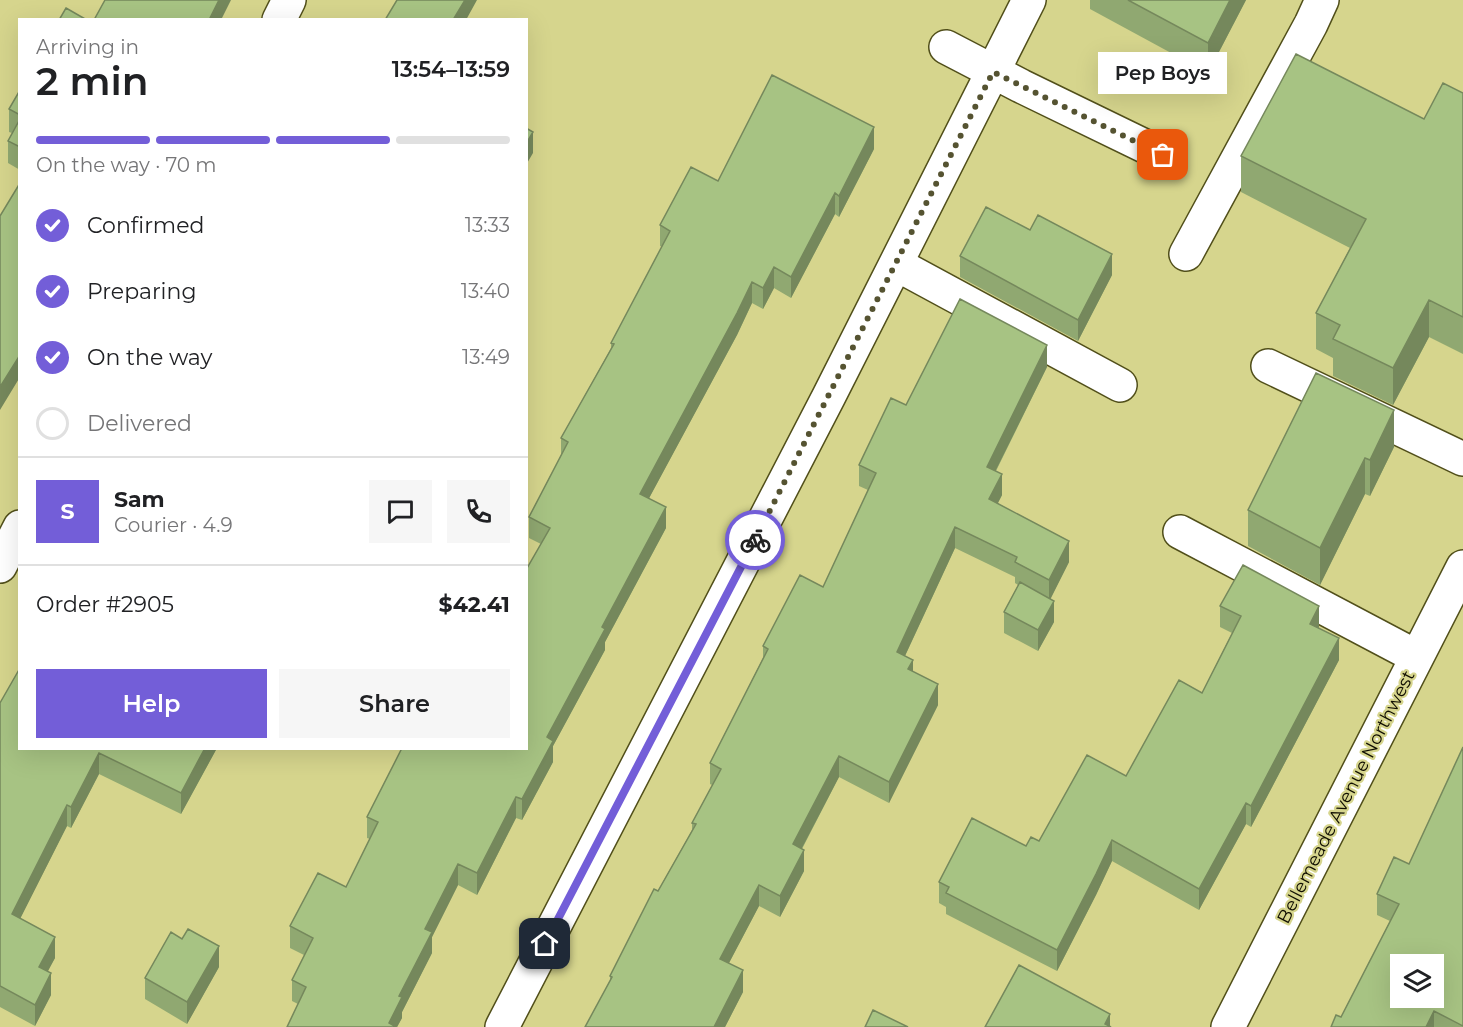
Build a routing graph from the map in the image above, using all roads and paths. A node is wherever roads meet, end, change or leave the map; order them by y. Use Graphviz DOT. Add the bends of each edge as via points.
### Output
graph roads {
  1 [pos="289,0"];
  2 [pos="1029,0"];
  3 [pos="1322,0"];
  4 [pos="280,18"];
  5 [pos="946,47"];
  6 [pos="993,72"];
  7 [pos="1163,155"];
  8 [pos="1186,254"];
  9 [pos="896,264"];
  10 [pos="1268,366"];
  11 [pos="1120,385"];
  12 [pos="1463,459"];
  13 [pos="18,531"];
  14 [pos="1180,532"];
  15 [pos="0,566"];
  16 [pos="1463,567"];
  17 [pos="1417,657"];
  18 [pos="502,1027"];
  19 [pos="1228,1027"];
  1 -- 4 [label="street"];
  2 -- 6 [label="street"];
  3 -- 8 [label="street"];
  5 -- 6 [label="street"];
  6 -- 7 [label="street"];
  6 -- 9 [label="street"];
  9 -- 11 [label="street"];
  9 -- 18 [label="street"];
  10 -- 12 [label="street"];
  13 -- 15 [label="street"];
  14 -- 17 [label="street"];
  16 -- 17 [label="street, Bellemeade Avenue Northwest"];
  17 -- 19 [label="street, Bellemeade Avenue Northwest"];
}
